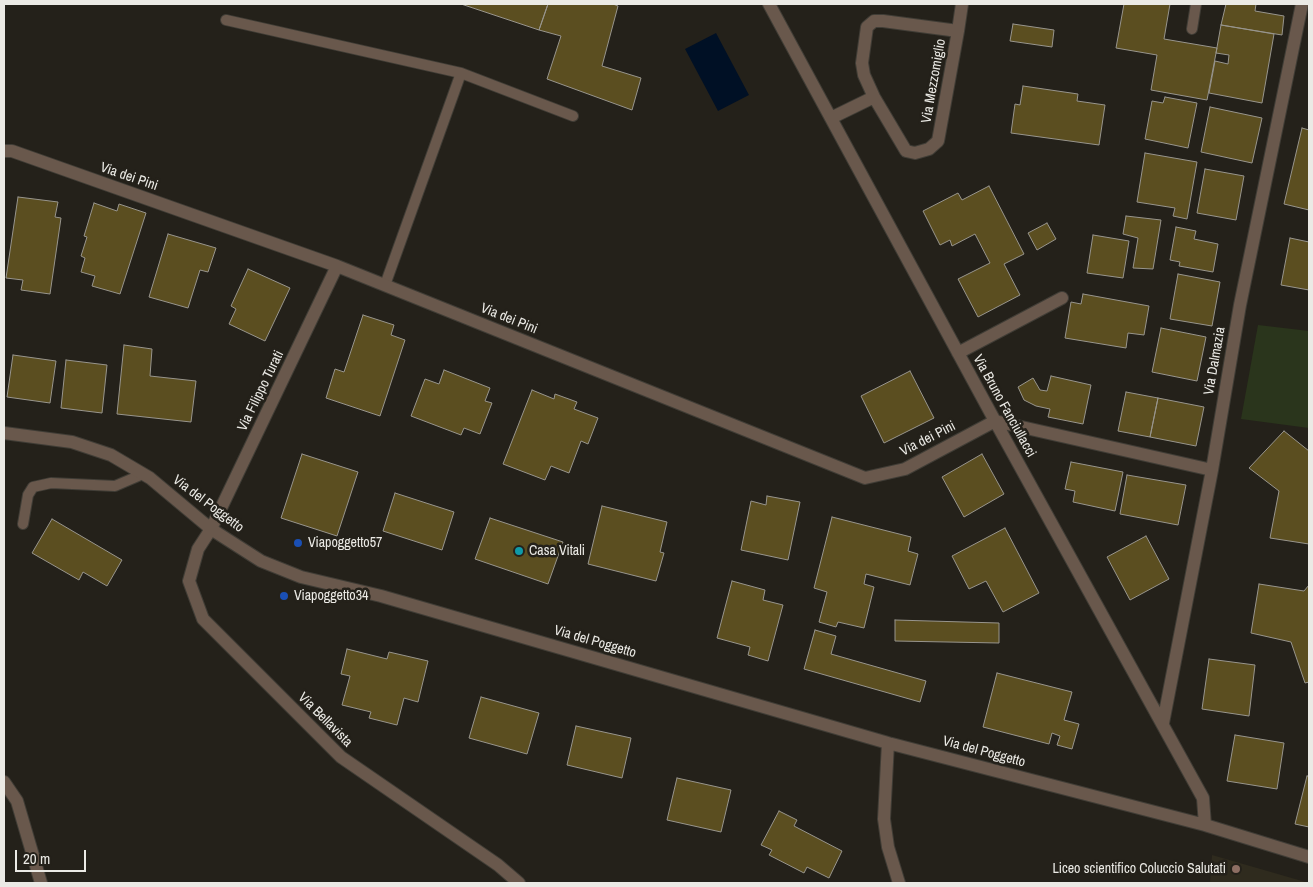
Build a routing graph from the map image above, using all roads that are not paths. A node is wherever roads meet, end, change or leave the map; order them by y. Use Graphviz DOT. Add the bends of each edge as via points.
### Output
graph roads {
  1 [pos="768,4"];
  2 [pos="962,4"];
  3 [pos="1196,4"];
  4 [pos="1302,4"];
  5 [pos="226,20"];
  6 [pos="1192,29"];
  7 [pos="958,31"];
  8 [pos="461,73"];
  9 [pos="874,97"];
  10 [pos="573,116"];
  11 [pos="831,118"];
  12 [pos="4,151"];
  13 [pos="338,266"];
  14 [pos="385,285"];
  15 [pos="1062,298"];
  16 [pos="958,353"];
  17 [pos="995,421"];
  18 [pos="4,433"];
  19 [pos="1212,470"];
  20 [pos="143,474"];
  21 [pos="23,524"];
  22 [pos="211,529"];
  23 [pos="1163,723"];
  24 [pos="888,743"];
  25 [pos="4,782"];
  26 [pos="1205,826"];
  27 [pos="1309,857"];
  28 [pos="41,883"];
  29 [pos="519,883"];
  30 [pos="900,883"];
  1 -- 11 [label="street, Via Bruno Fanciullacci"];
  2 -- 7 [label="street, Via Mezzomiglio"];
  3 -- 6 [label="lane"];
  4 -- 19 [label="street, Via Dalmazia" via="1240,304"];
  5 -- 8 [label="lane"];
  7 -- 9 [label="street, Via Mezzomiglio" via="874,21 868,27 862,63"];
  7 -- 9 [label="street, Via Mezzomiglio" via="938,141 929,149 915,153 906,151"];
  8 -- 10 [label="lane"];
  8 -- 14 [label="lane"];
  9 -- 11 [label="street"];
  11 -- 16 [label="street, Via Bruno Fanciullacci"];
  12 -- 13 [label="street, Via dei Pini" via="12,151"];
  13 -- 14 [label="street, Via dei Pini"];
  13 -- 22 [label="street, Via Filippo Turati"];
  14 -- 17 [label="street, Via dei Pini" via="865,478 906,469"];
  15 -- 16 [label="street"];
  16 -- 17 [label="street, Via Bruno Fanciullacci"];
  17 -- 19 [label="street"];
  17 -- 23 [label="street, Via Bruno Fanciullacci"];
  18 -- 20 [label="street, Via del Poggetto" via="72,442 111,455"];
  19 -- 23 [label="street, Via Dalmazia"];
  20 -- 21 [label="lane" via="115,486 51,483 33,487 28,495"];
  20 -- 22 [label="street, Via del Poggetto"];
  22 -- 24 [label="street, Via del Poggetto" via="261,561 301,576 381,596"];
  22 -- 29 [label="street, Via Bellavista" via="198,549 189,581 203,619 341,757 498,865"];
  23 -- 26 [label="street, Via Bruno Fanciullacci" via="1203,798"];
  24 -- 26 [label="street, Via del Poggetto"];
  24 -- 30 [label="street" via="884,819 888,847"];
  25 -- 28 [label="street" via="17,801"];
  26 -- 27 [label="street, Via del Poggetto"];
}
